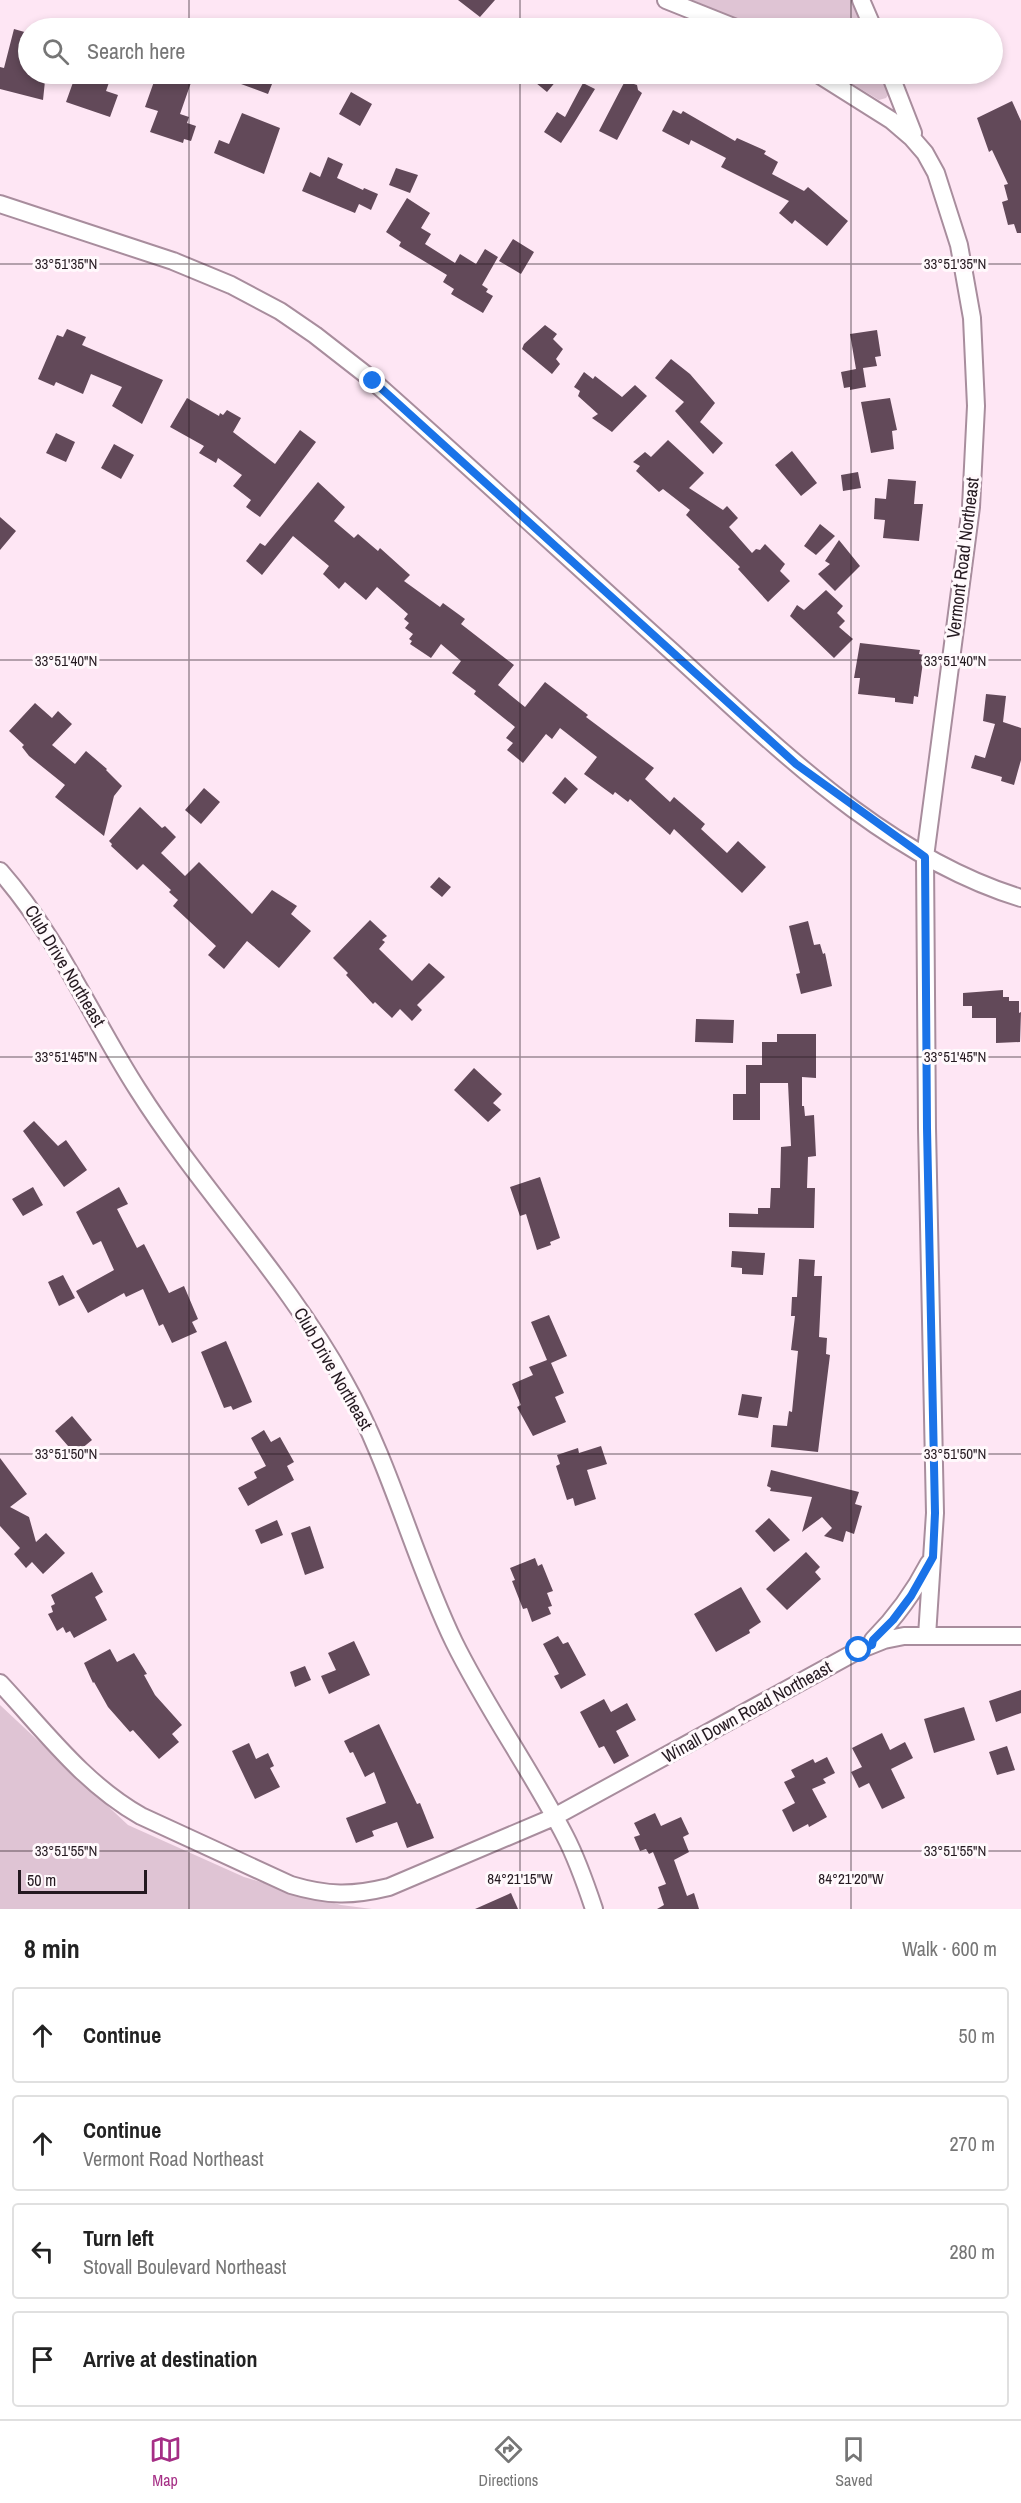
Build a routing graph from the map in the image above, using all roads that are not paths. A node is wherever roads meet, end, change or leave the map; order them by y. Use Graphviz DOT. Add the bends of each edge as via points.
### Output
graph roads {
  1 [pos="666,0"];
  2 [pos="861,0"];
  3 [pos="711,18"];
  4 [pos="869,18"];
  5 [pos="834,84"];
  6 [pos="894,84"];
  7 [pos="912,138"];
  8 [pos="0,204"];
  9 [pos="925,857"];
  10 [pos="0,871"];
  11 [pos="1021,898"];
  12 [pos="933,1557"];
  13 [pos="927,1636"];
  14 [pos="1021,1636"];
  15 [pos="872,1645"];
  16 [pos="0,1683"];
  17 [pos="554,1817"];
  18 [pos="594,1909"];
  1 -- 3 [label="street"];
  2 -- 4 [label="street"];
  5 -- 7 [label="street, Vermont Road Northeast"];
  6 -- 7 [label="street, Vermont Road Northeast"];
  7 -- 9 [label="street, Vermont Road Northeast" via="936,173 958,245 972,318 976,406 971,507"];
  8 -- 9 [label="street" via="173,261 231,285 315,335 373,381 796,764"];
  9 -- 11 [label="street"];
  9 -- 12 [label="street, Vermont Road Northeast"];
  10 -- 17 [label="street, Club Drive Northeast" via="50,936 163,1128 278,1277 339,1372 372,1436 455,1645"];
  12 -- 13 [label="street, Vermont Road Northeast"];
  12 -- 15 [label="street" via="911,1596"];
  13 -- 14 [label="street, Winall Down Road Northeast"];
  13 -- 15 [label="street, Winall Down Road Northeast" via="904,1636"];
  15 -- 17 [label="street, Winall Down Road Northeast"];
  16 -- 17 [label="street, Winall Down Road Northeast" via="88,1778 118,1803 291,1885 314,1892 338,1895 389,1887"];
  17 -- 18 [label="street, Club Drive Northeast"];
}
